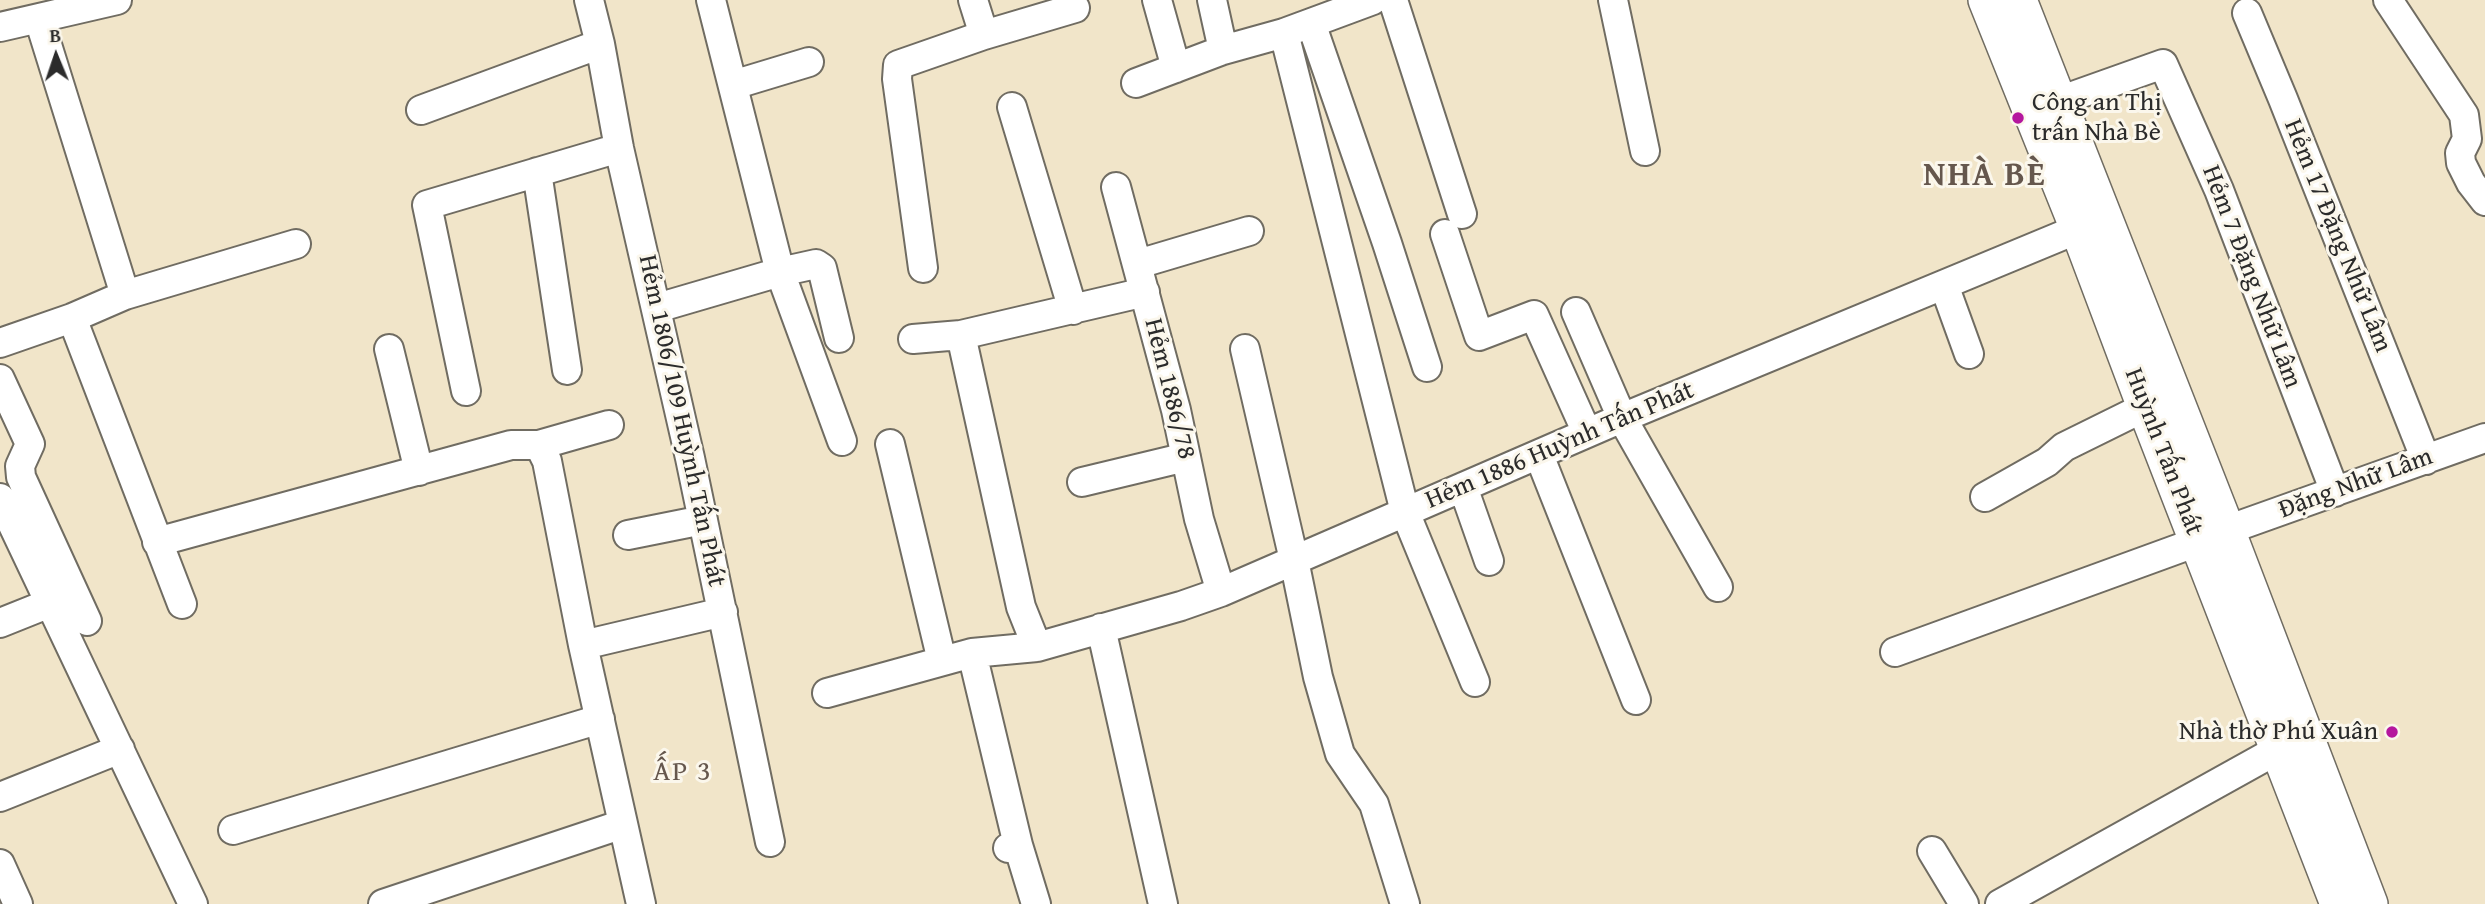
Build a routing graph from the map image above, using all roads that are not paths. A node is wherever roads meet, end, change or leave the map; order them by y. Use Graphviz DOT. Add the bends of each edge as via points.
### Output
graph roads {
  1 [pos="117,0"];
  2 [pos="589,0"];
  3 [pos="711,0"];
  4 [pos="973,0"];
  5 [pos="1157,0"];
  6 [pos="1212,0"];
  7 [pos="1373,0"];
  8 [pos="1393,0"];
  9 [pos="1613,0"];
  10 [pos="1986,0"];
  11 [pos="2019,0"];
  12 [pos="2388,0"];
  13 [pos="1076,8"];
  14 [pos="2247,13"];
  15 [pos="38,19"];
  16 [pos="1311,23"];
  17 [pos="0,27"];
  18 [pos="1284,33"];
  19 [pos="984,35"];
  20 [pos="600,44"];
  21 [pos="1223,50"];
  22 [pos="809,62"];
  23 [pos="1176,68"];
  24 [pos="1136,83"];
  25 [pos="733,85"];
  26 [pos="2059,102"];
  27 [pos="1012,107"];
  28 [pos="421,110"];
  29 [pos="619,148"];
  30 [pos="1645,151"];
  31 [pos="537,172"];
  32 [pos="1116,187"];
  33 [pos="2485,201"];
  34 [pos="2078,229"];
  35 [pos="1249,231"];
  36 [pos="296,244"];
  37 [pos="1138,264"];
  38 [pos="923,268"];
  39 [pos="780,272"];
  40 [pos="1944,285"];
  41 [pos="1145,292"];
  42 [pos="125,295"];
  43 [pos="657,308"];
  44 [pos="1073,310"];
  45 [pos="1576,312"];
  46 [pos="72,318"];
  47 [pos="961,335"];
  48 [pos="839,338"];
  49 [pos="913,339"];
  50 [pos="0,343"];
  51 [pos="389,349"];
  52 [pos="1245,349"];
  53 [pos="1969,354"];
  54 [pos="1427,367"];
  55 [pos="567,370"];
  56 [pos="0,379"];
  57 [pos="466,391"];
  58 [pos="2145,407"];
  59 [pos="1622,418"];
  60 [pos="609,425"];
  61 [pos="1587,433"];
  62 [pos="2485,438"];
  63 [pos="842,441"];
  64 [pos="890,444"];
  65 [pos="543,453"];
  66 [pos="1539,455"];
  67 [pos="1186,457"];
  68 [pos="2426,460"];
  69 [pos="419,471"];
  70 [pos="1082,482"];
  71 [pos="1463,487"];
  72 [pos="2335,492"];
  73 [pos="1985,497"];
  74 [pos="0,498"];
  75 [pos="1405,512"];
  76 [pos="703,520"];
  77 [pos="628,535"];
  78 [pos="2212,536"];
  79 [pos="157,542"];
  80 [pos="1294,560"];
  81 [pos="1489,561"];
  82 [pos="1718,587"];
  83 [pos="1221,592"];
  84 [pos="50,603"];
  85 [pos="182,604"];
  86 [pos="723,612"];
  87 [pos="87,621"];
  88 [pos="0,623"];
  89 [pos="1101,628"];
  90 [pos="583,645"];
  91 [pos="1037,646"];
  92 [pos="1895,652"];
  93 [pos="972,653"];
  94 [pos="942,661"];
  95 [pos="1475,682"];
  96 [pos="827,693"];
  97 [pos="1636,700"];
  98 [pos="600,719"];
  99 [pos="2279,749"];
  100 [pos="120,750"];
  101 [pos="0,797"];
  102 [pos="623,824"];
  103 [pos="233,830"];
  104 [pos="771,842"];
  105 [pos="1932,851"];
  106 [pos="0,864"];
  107 [pos="18,904"];
  108 [pos="193,904"];
  109 [pos="383,904"];
  110 [pos="640,904"];
  111 [pos="1036,904"];
  112 [pos="1163,904"];
  113 [pos="1405,904"];
  114 [pos="1964,904"];
  115 [pos="2000,904"];
  116 [pos="2338,904"];
  117 [pos="2370,904"];
  1 -- 15 [label="street"];
  2 -- 20 [label="street, Hẻm 1806/109 Huỳnh Tấn Phát"];
  3 -- 25 [label="street"];
  4 -- 19 [label="street"];
  5 -- 23 [label="street"];
  6 -- 21 [label="street"];
  7 -- 16 [label="street"];
  8 -- 61 [label="street" via="1454,224 1479,336 1534,315"];
  9 -- 30 [label="street"];
  10 -- 34 [label="main road, Huỳnh Tấn Phát"];
  11 -- 26 [label="main road, Huỳnh Tấn Phát"];
  12 -- 33 [label="street" via="2464,115 2467,139 2461,163"];
  13 -- 19 [label="street"];
  14 -- 68 [label="street, Hẻm 17 Đặng Nhữ Lâm"];
  15 -- 17 [label="street"];
  15 -- 42 [label="street"];
  16 -- 18 [label="street"];
  16 -- 54 [label="street"];
  18 -- 21 [label="street"];
  18 -- 75 [label="street"];
  19 -- 38 [label="street" via="904,62 896,70"];
  20 -- 28 [label="street"];
  20 -- 29 [label="street, Hẻm 1806/109 Huỳnh Tấn Phát"];
  21 -- 23 [label="street"];
  22 -- 25 [label="street"];
  23 -- 24 [label="street"];
  25 -- 39 [label="street"];
  26 -- 72 [label="street, Hẻm 7 Đặng Nhữ Lâm" via="2164,64 2219,190"];
  26 -- 78 [label="main road, Huỳnh Tấn Phát"];
  27 -- 44 [label="street"];
  29 -- 31 [label="street"];
  29 -- 43 [label="street, Hẻm 1806/109 Huỳnh Tấn Phát"];
  31 -- 55 [label="street"];
  31 -- 57 [label="street" via="427,205"];
  32 -- 37 [label="street, Hẻm 1886/78"];
  34 -- 40 [label="street, Hẻm 1886 Huỳnh Tấn Phát"];
  34 -- 58 [label="main road, Huỳnh Tấn Phát"];
  35 -- 37 [label="street"];
  36 -- 42 [label="street"];
  37 -- 41 [label="street, Hẻm 1886/78"];
  39 -- 43 [label="street"];
  39 -- 48 [label="street" via="816,264 822,268"];
  39 -- 63 [label="street"];
  40 -- 53 [label="street"];
  40 -- 59 [label="street, Hẻm 1886 Huỳnh Tấn Phát"];
  41 -- 44 [label="street"];
  41 -- 67 [label="street, Hẻm 1886/78"];
  42 -- 46 [label="street"];
  43 -- 76 [label="street, Hẻm 1806/109 Huỳnh Tấn Phát"];
  44 -- 47 [label="street"];
  45 -- 59 [label="street"];
  46 -- 50 [label="street"];
  46 -- 79 [label="street"];
  47 -- 49 [label="street"];
  47 -- 91 [label="street" via="1021,607"];
  51 -- 69 [label="street"];
  52 -- 80 [label="street"];
  56 -- 87 [label="street" via="30,444 20,466 21,477"];
  58 -- 73 [label="street" via="2064,447 2047,462"];
  58 -- 78 [label="main road, Huỳnh Tấn Phát"];
  59 -- 61 [label="street, Hẻm 1886 Huỳnh Tấn Phát"];
  59 -- 82 [label="street"];
  60 -- 65 [label="street"];
  61 -- 66 [label="street, Hẻm 1886 Huỳnh Tấn Phát"];
  62 -- 68 [label="street, Đặng Nhữ Lâm"];
  64 -- 94 [label="street"];
  65 -- 69 [label="street" via="511,446"];
  65 -- 90 [label="street"];
  66 -- 71 [label="street, Hẻm 1886 Huỳnh Tấn Phát"];
  66 -- 97 [label="street"];
  67 -- 70 [label="street"];
  67 -- 83 [label="street, Hẻm 1886/78"];
  68 -- 72 [label="street, Đặng Nhữ Lâm"];
  69 -- 79 [label="street"];
  71 -- 75 [label="street, Hẻm 1886 Huỳnh Tấn Phát"];
  71 -- 81 [label="street"];
  72 -- 78 [label="street, Đặng Nhữ Lâm"];
  74 -- 84 [label="street"];
  75 -- 80 [label="street, Hẻm 1886 Huỳnh Tấn Phát"];
  75 -- 95 [label="street"];
  76 -- 77 [label="street"];
  76 -- 86 [label="street, Hẻm 1806/109 Huỳnh Tấn Phát"];
  78 -- 92 [label="street, Đặng Nhữ Lâm"];
  78 -- 99 [label="main road, Huỳnh Tấn Phát"];
  78 -- 117 [label="main road, Huỳnh Tấn Phát"];
  79 -- 85 [label="street"];
  80 -- 83 [label="street, Hẻm 1886 Huỳnh Tấn Phát"];
  80 -- 113 [label="street" via="1318,677 1340,754 1374,804"];
  83 -- 89 [label="street, Hẻm 1886 Huỳnh Tấn Phát"];
  84 -- 88 [label="street"];
  84 -- 100 [label="street"];
  86 -- 90 [label="street"];
  86 -- 104 [label="street, Hẻm 1806/109 Huỳnh Tấn Phát"];
  89 -- 91 [label="street, Hẻm 1886 Huỳnh Tấn Phát"];
  89 -- 112 [label="street"];
  90 -- 98 [label="street"];
  91 -- 93 [label="street, Hẻm 1886 Huỳnh Tấn Phát"];
  93 -- 94 [label="street, Hẻm 1886 Huỳnh Tấn Phát"];
  93 -- 111 [label="street" via="1013,846"];
  94 -- 96 [label="street, Hẻm 1886 Huỳnh Tấn Phát"];
  98 -- 102 [label="street"];
  98 -- 103 [label="street"];
  99 -- 115 [label="street"];
  99 -- 116 [label="main road, Huỳnh Tấn Phát"];
  100 -- 101 [label="street"];
  100 -- 108 [label="street"];
  102 -- 109 [label="street"];
  102 -- 110 [label="street"];
  105 -- 114 [label="street"];
  106 -- 107 [label="street"];
}
